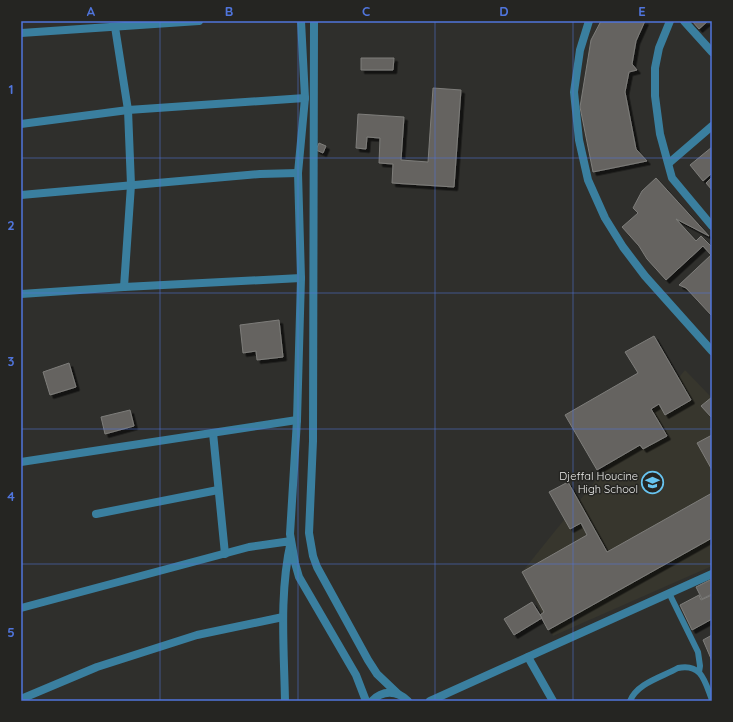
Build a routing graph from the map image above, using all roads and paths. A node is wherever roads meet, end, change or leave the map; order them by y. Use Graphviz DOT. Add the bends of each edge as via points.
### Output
graph roads {
  1 [pos="199,21"];
  2 [pos="301,21"];
  3 [pos="314,21"];
  4 [pos="589,21"];
  5 [pos="670,21"];
  6 [pos="684,21"];
  7 [pos="115,27"];
  8 [pos="21,33"];
  9 [pos="712,52"];
  10 [pos="305,98"];
  11 [pos="128,110"];
  12 [pos="21,124"];
  13 [pos="712,126"];
  14 [pos="669,163"];
  15 [pos="298,173"];
  16 [pos="131,185"];
  17 [pos="21,195"];
  18 [pos="712,226"];
  19 [pos="301,278"];
  20 [pos="124,287"];
  21 [pos="21,294"];
  22 [pos="712,351"];
  23 [pos="297,420"];
  24 [pos="213,433"];
  25 [pos="21,462"];
  26 [pos="218,490"];
  27 [pos="96,514"];
  28 [pos="291,541"];
  29 [pos="225,554"];
  30 [pos="712,574"];
  31 [pos="669,593"];
  32 [pos="21,608"];
  33 [pos="283,617"];
  34 [pos="528,657"];
  35 [pos="699,672"];
  36 [pos="398,694"];
  37 [pos="21,698"];
  38 [pos="712,700"];
  39 [pos="285,701"];
  40 [pos="366,701"];
  41 [pos="372,701"];
  42 [pos="408,701"];
  43 [pos="430,701"];
  44 [pos="552,701"];
  45 [pos="630,701"];
  1 -- 7 [label="street"];
  2 -- 10 [label="street"];
  3 -- 36 [label="street" via="313,441 310,545 317,567 368,660"];
  4 -- 22 [label="street" via="580,50 574,92 588,180 605,218 623,247 645,276"];
  5 -- 14 [label="street" via="659,48 655,68 655,96 660,134"];
  6 -- 9 [label="street"];
  7 -- 8 [label="street"];
  7 -- 11 [label="street"];
  10 -- 11 [label="street"];
  10 -- 15 [label="street"];
  11 -- 12 [label="street"];
  11 -- 16 [label="street"];
  13 -- 14 [label="street"];
  14 -- 18 [label="street" via="672,178"];
  15 -- 16 [label="street"];
  15 -- 19 [label="street"];
  16 -- 17 [label="street"];
  16 -- 20 [label="street"];
  19 -- 20 [label="street"];
  19 -- 23 [label="street"];
  20 -- 21 [label="street"];
  23 -- 24 [label="street"];
  23 -- 28 [label="street"];
  24 -- 25 [label="street"];
  24 -- 26 [label="street"];
  26 -- 27 [label="street"];
  26 -- 29 [label="street"];
  28 -- 29 [label="street" via="249,547"];
  28 -- 33 [label="street"];
  28 -- 40 [label="street" via="299,577 353,670"];
  29 -- 32 [label="street"];
  30 -- 31 [label="street"];
  31 -- 34 [label="street"];
  31 -- 35 [label="lane" via="698,652"];
  33 -- 37 [label="street" via="197,635 97,667"];
  33 -- 39 [label="street"];
  34 -- 43 [label="street"];
  34 -- 44 [label="street"];
  35 -- 38 [label="lane"];
  35 -- 45 [label="lane" via="689,667 678,668 639,688"];
  36 -- 41 [label="street" via="380,694"];
  36 -- 42 [label="street"];
}
